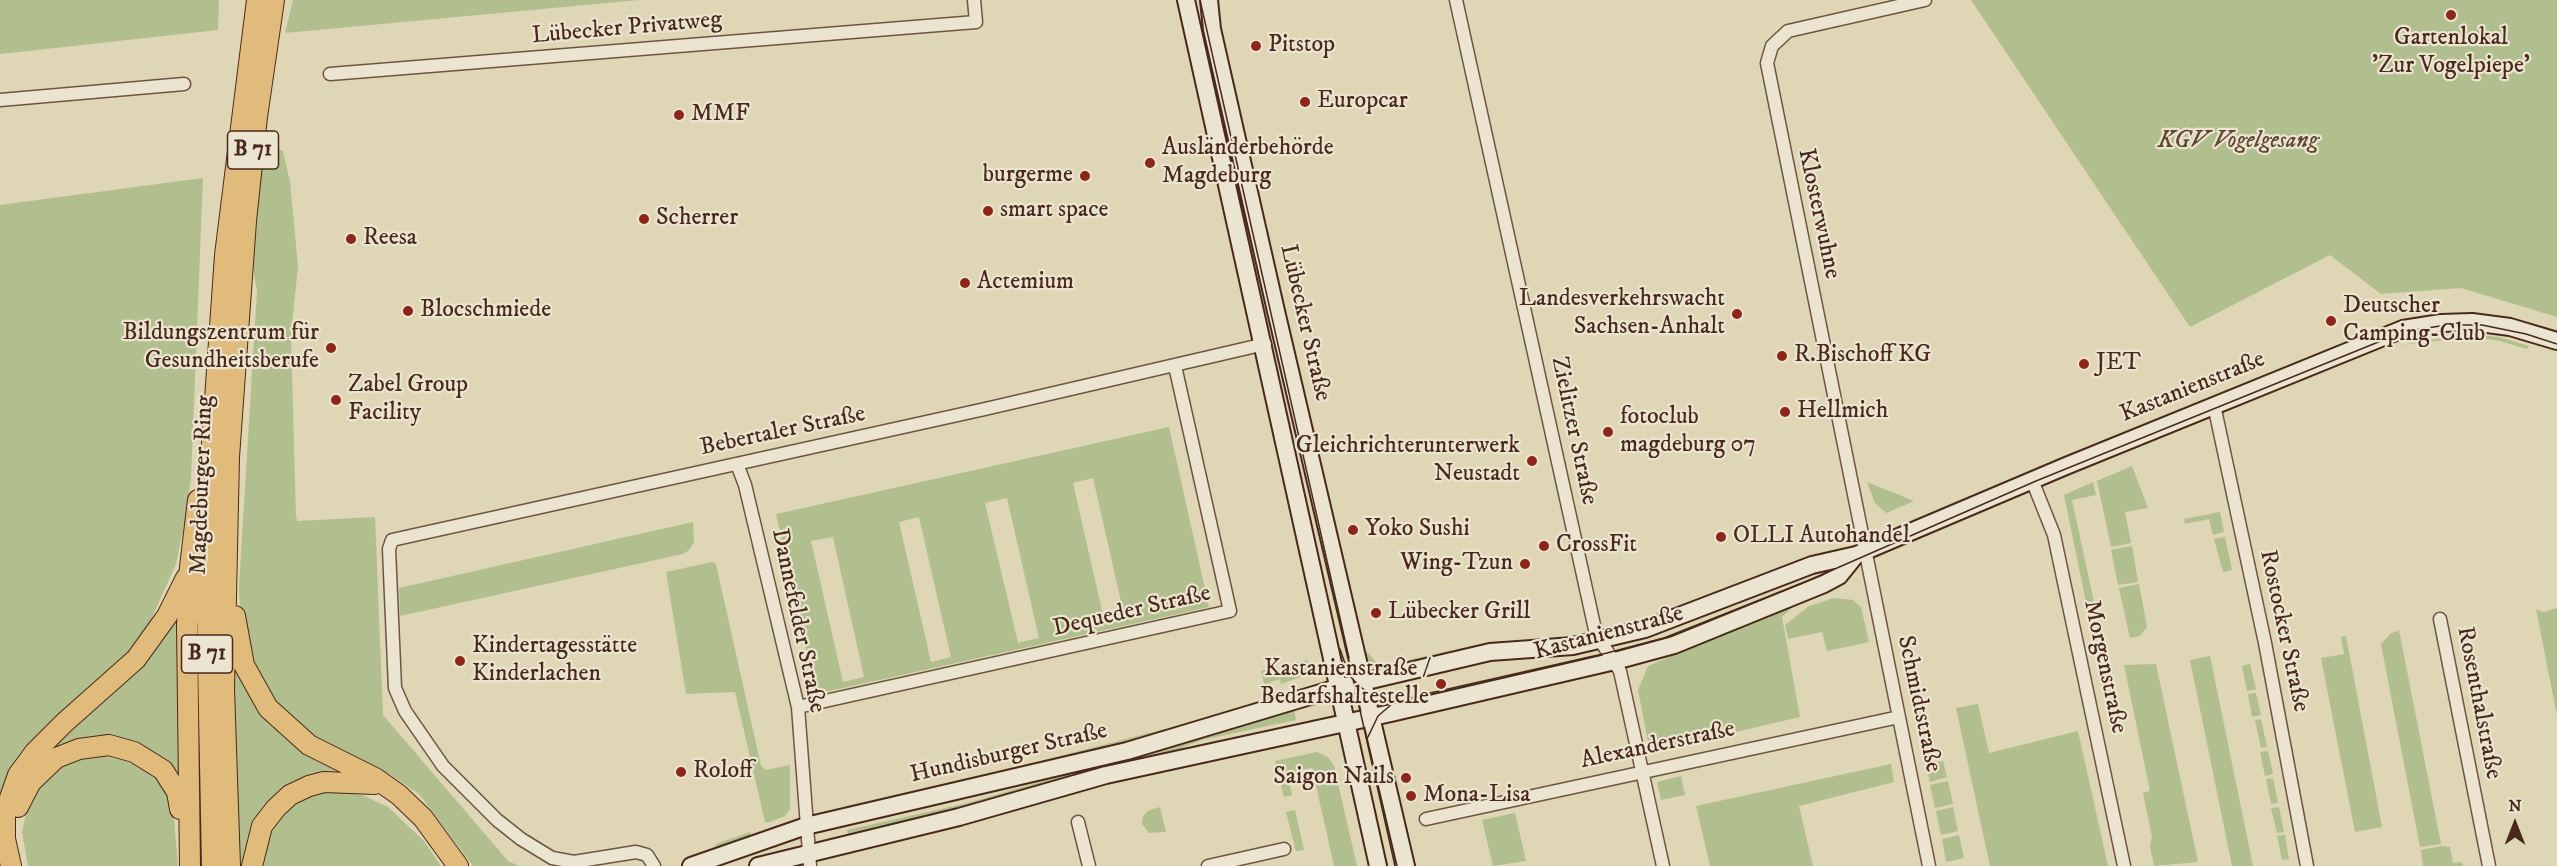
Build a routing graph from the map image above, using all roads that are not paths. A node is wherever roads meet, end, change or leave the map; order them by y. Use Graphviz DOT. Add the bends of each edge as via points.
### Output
graph roads {
  1 [pos="246,0"];
  2 [pos="257,0"];
  3 [pos="274,0"];
  4 [pos="974,0"];
  5 [pos="1186,0"];
  6 [pos="1209,0"];
  7 [pos="1456,0"];
  8 [pos="1925,0"];
  9 [pos="251,38"];
  10 [pos="330,74"];
  11 [pos="184,84"];
  12 [pos="0,100"];
  13 [pos="2557,341"];
  14 [pos="1264,344"];
  15 [pos="1175,366"];
  16 [pos="2214,405"];
  17 [pos="212,442"];
  18 [pos="737,464"];
  19 [pos="2032,480"];
  20 [pos="225,552"];
  21 [pos="1861,553"];
  22 [pos="190,567"];
  23 [pos="2440,619"];
  24 [pos="1600,641"];
  25 [pos="1615,661"];
  26 [pos="1349,685"];
  27 [pos="798,707"];
  28 [pos="1899,717"];
  29 [pos="1357,720"];
  30 [pos="1641,771"];
  31 [pos="386,786"];
  32 [pos="1426,819"];
  33 [pos="1078,822"];
  34 [pos="806,826"];
  35 [pos="1284,849"];
  36 [pos="189,858"];
  37 [pos="809,860"];
  38 [pos="11,866"];
  39 [pos="20,866"];
  40 [pos="212,866"];
  41 [pos="230,866"];
  42 [pos="252,866"];
  43 [pos="458,866"];
  44 [pos="654,866"];
  45 [pos="691,866"];
  46 [pos="758,866"];
  47 [pos="1089,866"];
  48 [pos="1208,866"];
  49 [pos="1378,866"];
  50 [pos="1406,866"];
  51 [pos="1663,866"];
  52 [pos="1929,866"];
  53 [pos="2124,866"];
  54 [pos="2307,866"];
  55 [pos="2489,866"];
  1 -- 9 [label="highway, B 71" via="244,17"];
  2 -- 9 [label="highway, Magdeburger Ring"];
  3 -- 20 [label="highway, Magdeburger Ring / B 71" via="257,117 238,302"];
  4 -- 10 [label="street, Lübecker Privatweg" via="976,22"];
  5 -- 14 [label="main road, Lübecker Straße"];
  6 -- 26 [label="main road, Lübecker Straße"];
  7 -- 24 [label="street, Zielitzer Straße"];
  8 -- 21 [label="street, Klosterwuhne" via="1788,32 1774,42 1767,58"];
  9 -- 17 [label="highway, Magdeburger Ring / B 71" via="226,245"];
  11 -- 12 [label="street"];
  13 -- 16 [label="main road, Kastanienstraße" via="2497,324 2428,324 2390,333"];
  14 -- 15 [label="street, Bebertaler Straße"];
  14 -- 26 [label="main road, Lübecker Straße"];
  15 -- 18 [label="street, Bebertaler Straße"];
  15 -- 27 [label="street, Dequeder Straße" via="1230,611"];
  16 -- 19 [label="main road, Kastanienstraße"];
  16 -- 54 [label="street, Rostocker Straße"];
  17 -- 22 [label="highway" via="200,476"];
  17 -- 40 [label="highway, Magdeburger Ring / B 71" via="207,621"];
  18 -- 27 [label="street, Dannefelder Straße" via="746,485"];
  18 -- 44 [label="street, Bebertaler Straße" via="392,540 389,549 394,688 443,766 481,806 521,839 556,860 574,862 636,852 647,855"];
  19 -- 21 [label="main road, Kastanienstraße"];
  19 -- 53 [label="street, Morgenstraße" via="2054,535"];
  20 -- 31 [label="highway" via="234,578 241,653 259,696 309,745"];
  20 -- 41 [label="highway, Magdeburger Ring / B 71" via="224,699"];
  21 -- 24 [label="main road, Kastanienstraße" via="1812,565 1677,619"];
  21 -- 25 [label="main road, Kastanienstraße" via="1839,576 1824,584 1674,645"];
  21 -- 28 [label="street, Schmidtstraße"];
  22 -- 36 [label="highway" via="186,682"];
  22 -- 38 [label="highway" via="167,616 136,659 58,728 18,775 5,812"];
  23 -- 55 [label="street, Rosenthalstraße"];
  24 -- 25 [label="street, Zielitzer Straße"];
  24 -- 26 [label="main road, Kastanienstraße" via="1490,652"];
  25 -- 29 [label="main road, Kastanienstraße"];
  25 -- 30 [label="street, Zielitzer Straße"];
  26 -- 29 [label="main road, Lübecker Straße"];
  26 -- 29 [label="main road, Lübecker Straße"];
  26 -- 34 [label="main road, Hundisburger Straße" via="1127,751"];
  27 -- 34 [label="street, Dannefelder Straße"];
  28 -- 30 [label="street, Alexanderstraße"];
  28 -- 52 [label="street, Schmidtstraße"];
  29 -- 37 [label="main road, Hundisburger Straße" via="1088,780"];
  29 -- 49 [label="main road, Lübecker Straße"];
  29 -- 50 [label="main road, Lübecker Straße"];
  30 -- 32 [label="street, Alexanderstraße"];
  30 -- 51 [label="street, Zielitzer Straße"];
  31 -- 42 [label="highway" via="333,781 290,795 262,826"];
  31 -- 43 [label="highway" via="423,818"];
  33 -- 47 [label="street"];
  34 -- 37 [label="street, Dannefelder Straße"];
  34 -- 45 [label="main road, Hundisburger Straße"];
  35 -- 48 [label="street"];
  36 -- 39 [label="highway" via="177,792 163,770 128,749 109,745 90,746 56,758 27,787 15,820"];
  37 -- 46 [label="main road, Hundisburger Straße"];
}
